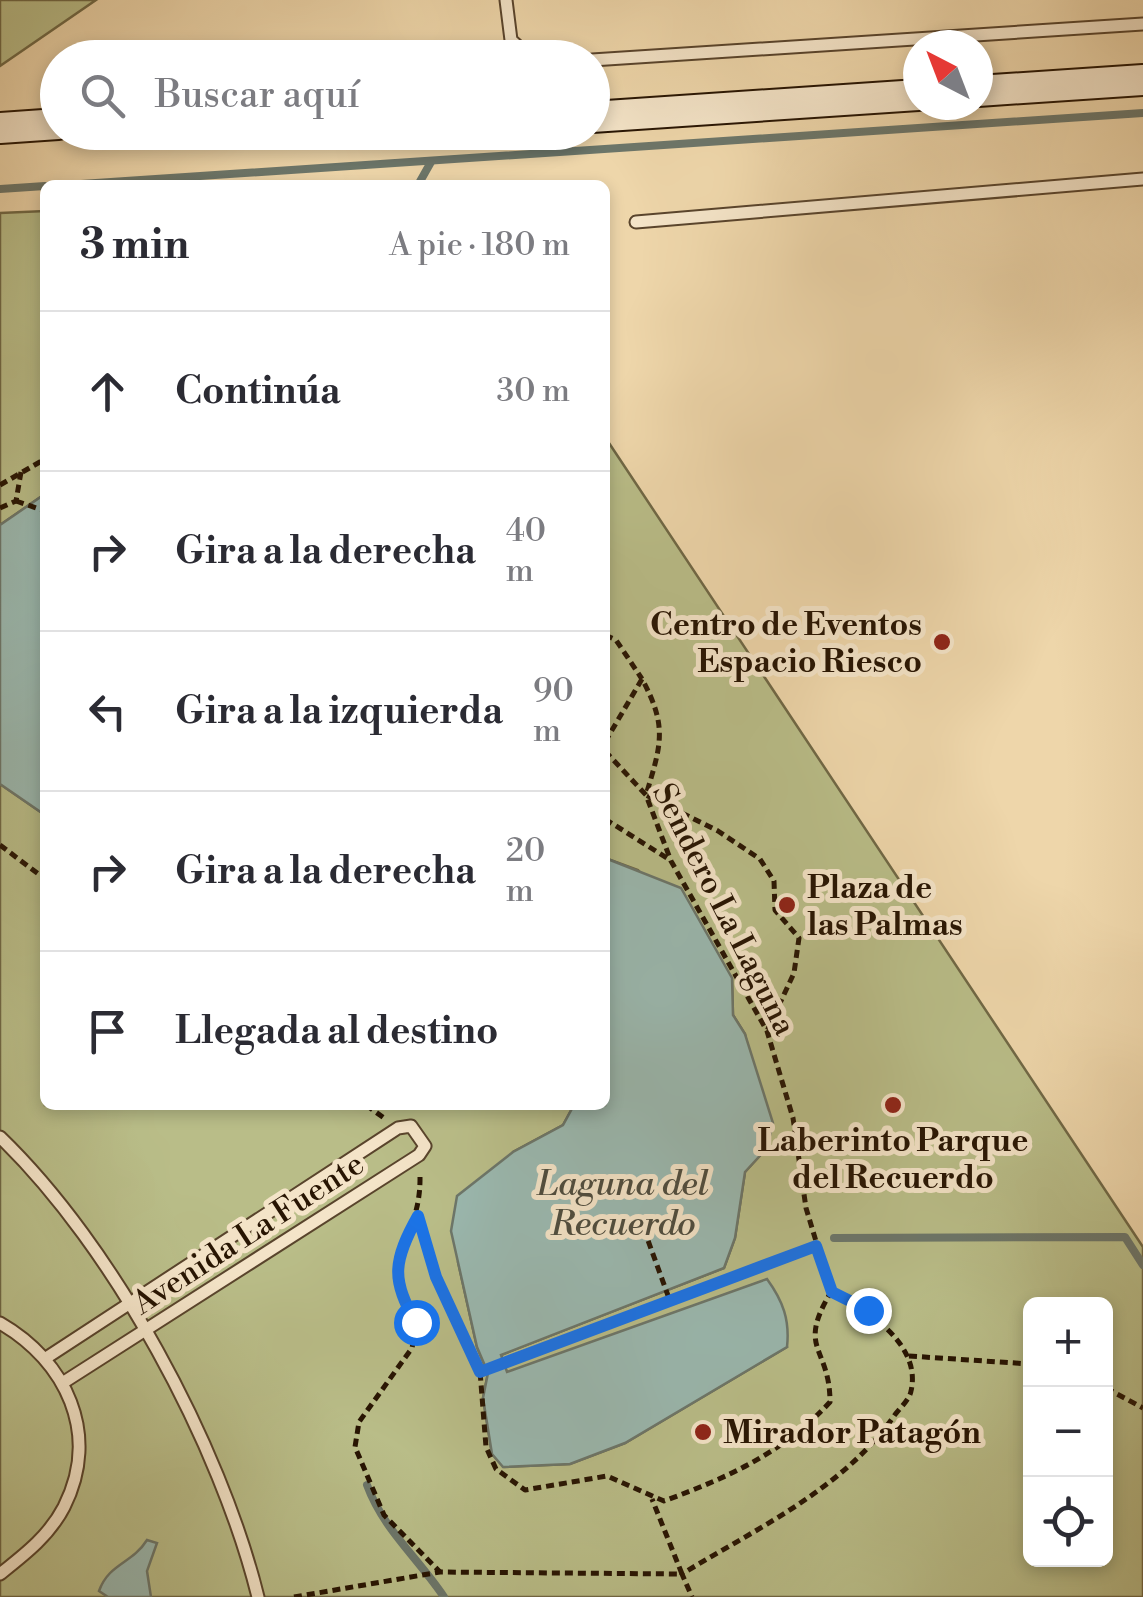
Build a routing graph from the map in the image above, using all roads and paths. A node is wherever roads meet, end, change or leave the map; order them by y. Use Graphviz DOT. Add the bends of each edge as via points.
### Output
graph roads {
  1 [pos="506,0"];
  2 [pos="1143,24"];
  3 [pos="512,40"];
  4 [pos="610,59"];
  5 [pos="1143,80"];
  6 [pos="993,90"];
  7 [pos="903,96"];
  8 [pos="610,116"];
  9 [pos="40,125"];
  10 [pos="0,128"];
  11 [pos="1143,179"];
  12 [pos="636,222"];
  13 [pos="40,461"];
  14 [pos="22,470"];
  15 [pos="0,485"];
  16 [pos="16,501"];
  17 [pos="0,508"];
  18 [pos="40,509"];
  19 [pos="610,637"];
  20 [pos="642,679"];
  21 [pos="610,733"];
  22 [pos="610,756"];
  23 [pos="646,795"];
  24 [pos="610,822"];
  25 [pos="0,845"];
  26 [pos="671,860"];
  27 [pos="40,876"];
  28 [pos="767,1031"];
  29 [pos="0,1137"];
  30 [pos="420,1154"];
  31 [pos="418,1216"];
  32 [pos="665,1230"];
  33 [pos="816,1246"];
  34 [pos="832,1292"];
  35 [pos="670,1301"];
  36 [pos="129,1302"];
  37 [pos="0,1323"];
  38 [pos="145,1332"];
  39 [pos="909,1356"];
  40 [pos="46,1358"];
  41 [pos="1023,1364"];
  42 [pos="480,1372"];
  43 [pos="64,1382"];
  44 [pos="1113,1392"];
  45 [pos="1143,1408"];
  46 [pos="652,1499"];
  47 [pos="439,1572"];
  48 [pos="0,1574"];
  49 [pos="682,1574"];
  50 [pos="258,1597"];
  51 [pos="294,1597"];
  52 [pos="692,1597"];
  1 -- 3 [label="lane"];
  2 -- 4 [label="lane"];
  5 -- 6 [label="street"];
  7 -- 8 [label="street"];
  9 -- 10 [label="street"];
  11 -- 12 [label="lane"];
  13 -- 14 [label="path"];
  14 -- 15 [label="path"];
  14 -- 16 [label="path"];
  16 -- 17 [label="path"];
  16 -- 18 [label="path"];
  19 -- 20 [label="path"];
  20 -- 21 [label="path"];
  20 -- 23 [label="path" via="657,706 662,739"];
  22 -- 23 [label="path, Sendero La Laguna"];
  23 -- 26 [label="path, Sendero La Laguna"];
  23 -- 28 [label="path" via="760,858 774,881 775,910 799,938 794,974"];
  24 -- 26 [label="path"];
  25 -- 27 [label="path"];
  26 -- 28 [label="path, Sendero La Laguna"];
  28 -- 33 [label="path, Sendero La Laguna" via="794,1118"];
  29 -- 36 [label="lane" via="31,1167"];
  30 -- 31 [label="path"];
  30 -- 36 [label="lane, Avenida La Fuente" via="420,1134 412,1126 398,1128"];
  30 -- 38 [label="lane, Avenida La Fuente"];
  31 -- 42 [label="path" via="436,1277"];
  31 -- 47 [label="path" via="396,1275 416,1322 412,1348 359,1422 354,1447 384,1515"];
  32 -- 35 [label="path" via="646,1236"];
  33 -- 34 [label="path, Sendero La Laguna"];
  33 -- 35 [label="path"];
  34 -- 39 [label="path" via="868,1310"];
  34 -- 46 [label="path" via="814,1320 812,1339 830,1370 830,1402 804,1431 759,1462 664,1501"];
  35 -- 42 [label="path"];
  36 -- 38 [label="lane"];
  36 -- 40 [label="lane, Avenida La Fuente"];
  37 -- 40 [label="lane"];
  38 -- 43 [label="lane, Avenida La Fuente"];
  38 -- 50 [label="lane" via="240,1526"];
  39 -- 41 [label="path"];
  39 -- 49 [label="path" via="912,1392 837,1480"];
  40 -- 43 [label="lane"];
  42 -- 46 [label="path" via="486,1448 508,1480 525,1490 607,1476"];
  43 -- 48 [label="lane" via="77,1460 64,1506 36,1545"];
  44 -- 45 [label="path"];
  46 -- 49 [label="path"];
  47 -- 49 [label="path"];
  47 -- 51 [label="path"];
  49 -- 52 [label="path"];
}
